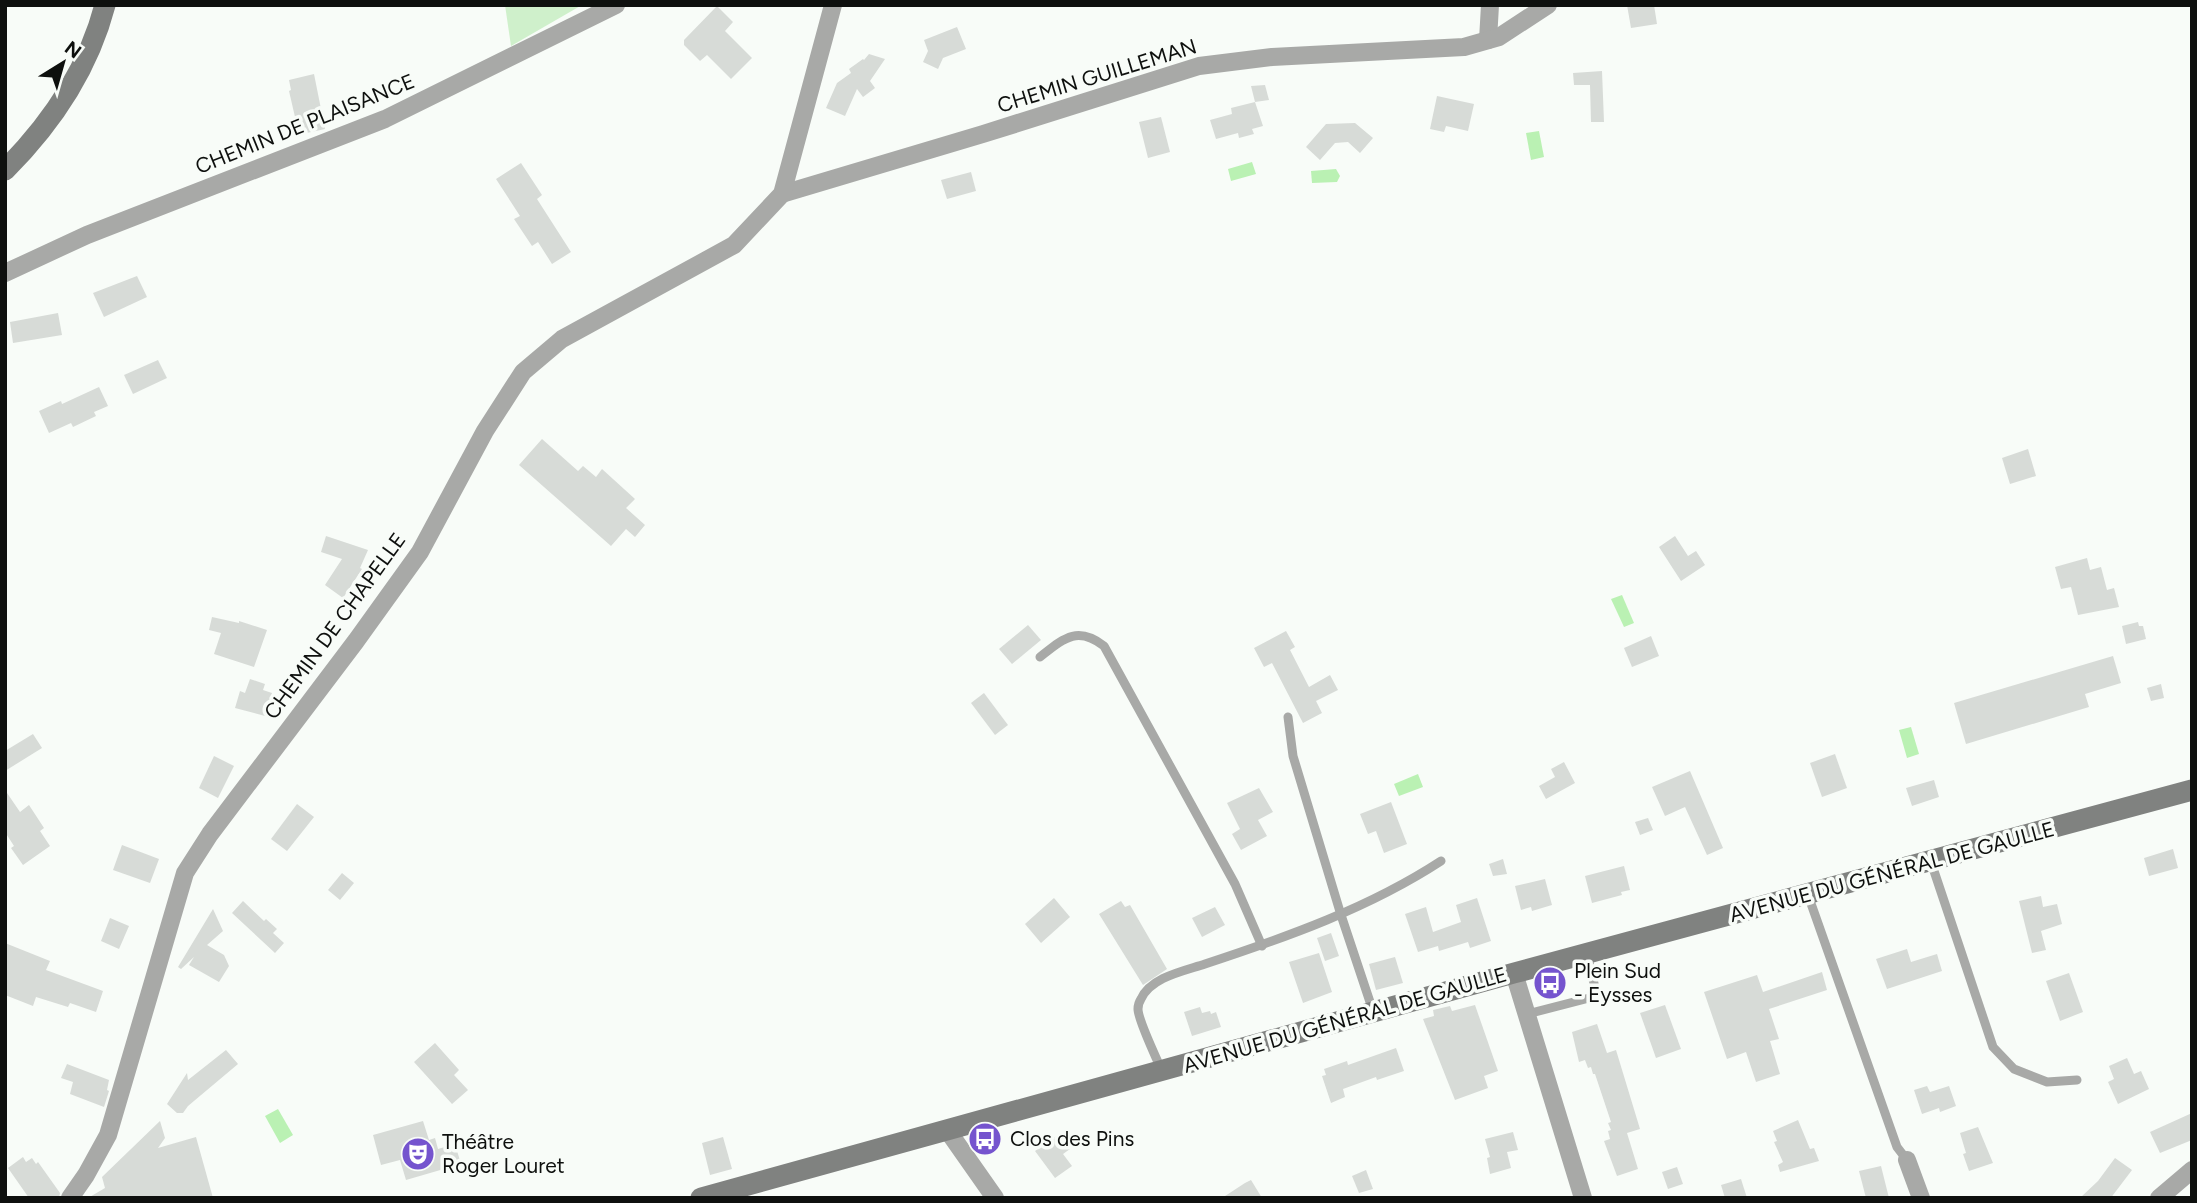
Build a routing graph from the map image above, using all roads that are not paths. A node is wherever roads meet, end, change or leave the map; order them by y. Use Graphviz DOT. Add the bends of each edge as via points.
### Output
graph roads {
  1 [pos="105,5"];
  2 [pos="616,5"];
  3 [pos="832,5"];
  4 [pos="1490,5"];
  5 [pos="1548,5"];
  6 [pos="1488,40"];
  7 [pos="5,170"];
  8 [pos="782,194"];
  9 [pos="5,273"];
  10 [pos="1040,657"];
  11 [pos="1288,717"];
  12 [pos="2192,790"];
  13 [pos="1441,861"];
  14 [pos="1931,862"];
  15 [pos="1808,895"];
  16 [pos="1341,915"];
  17 [pos="1262,946"];
  18 [pos="1587,954"];
  19 [pos="1514,973"];
  20 [pos="1374,1012"];
  21 [pos="1527,1014"];
  22 [pos="1161,1071"];
  23 [pos="2077,1080"];
  24 [pos="948,1131"];
  25 [pos="1907,1160"];
  26 [pos="2192,1170"];
  27 [pos="70,1198"];
  28 [pos="701,1198"];
  29 [pos="995,1198"];
  30 [pos="1583,1198"];
  31 [pos="1921,1198"];
  32 [pos="2159,1198"];
  1 -- 7 [label="main road" via="98,32 70,91 34,141"];
  2 -- 9 [label="street, CHEMIN DE PLAISANCE" via="385,119 87,235"];
  3 -- 8 [label="street"];
  4 -- 6 [label="street"];
  5 -- 6 [label="street, CHEMIN GUILLEMAN"];
  6 -- 8 [label="street, CHEMIN GUILLEMAN" via="1464,47 1272,57 1199,66"];
  8 -- 27 [label="street, CHEMIN DE CHAPELLE" via="734,245 562,339 523,372 485,431 420,552 185,873 108,1135"];
  10 -- 17 [label="lane" via="1076,635 1092,637 1104,646 1235,884"];
  11 -- 16 [label="lane" via="1293,756"];
  12 -- 14 [label="main road, AVENUE DU GÉNÉRAL DE GAULLE"];
  13 -- 16 [label="lane"];
  14 -- 15 [label="main road, AVENUE DU GÉNÉRAL DE GAULLE"];
  14 -- 23 [label="lane" via="1993,1047 2025,1074 2047,1082"];
  15 -- 18 [label="main road, AVENUE DU GÉNÉRAL DE GAULLE"];
  15 -- 25 [label="lane" via="1897,1147"];
  16 -- 17 [label="lane"];
  16 -- 20 [label="lane"];
  17 -- 22 [label="lane" via="1168,976 1141,997 1138,1010"];
  18 -- 19 [label="main road, AVENUE DU GÉNÉRAL DE GAULLE"];
  18 -- 21 [label="lane" via="1597,996"];
  19 -- 20 [label="main road, AVENUE DU GÉNÉRAL DE GAULLE"];
  19 -- 21 [label="street"];
  20 -- 22 [label="main road, AVENUE DU GÉNÉRAL DE GAULLE"];
  21 -- 30 [label="street"];
  22 -- 24 [label="main road, AVENUE DU GÉNÉRAL DE GAULLE"];
  24 -- 28 [label="main road, AVENUE DU GÉNÉRAL DE GAULLE"];
  24 -- 29 [label="street"];
  25 -- 31 [label="street"];
  26 -- 32 [label="street"];
}
